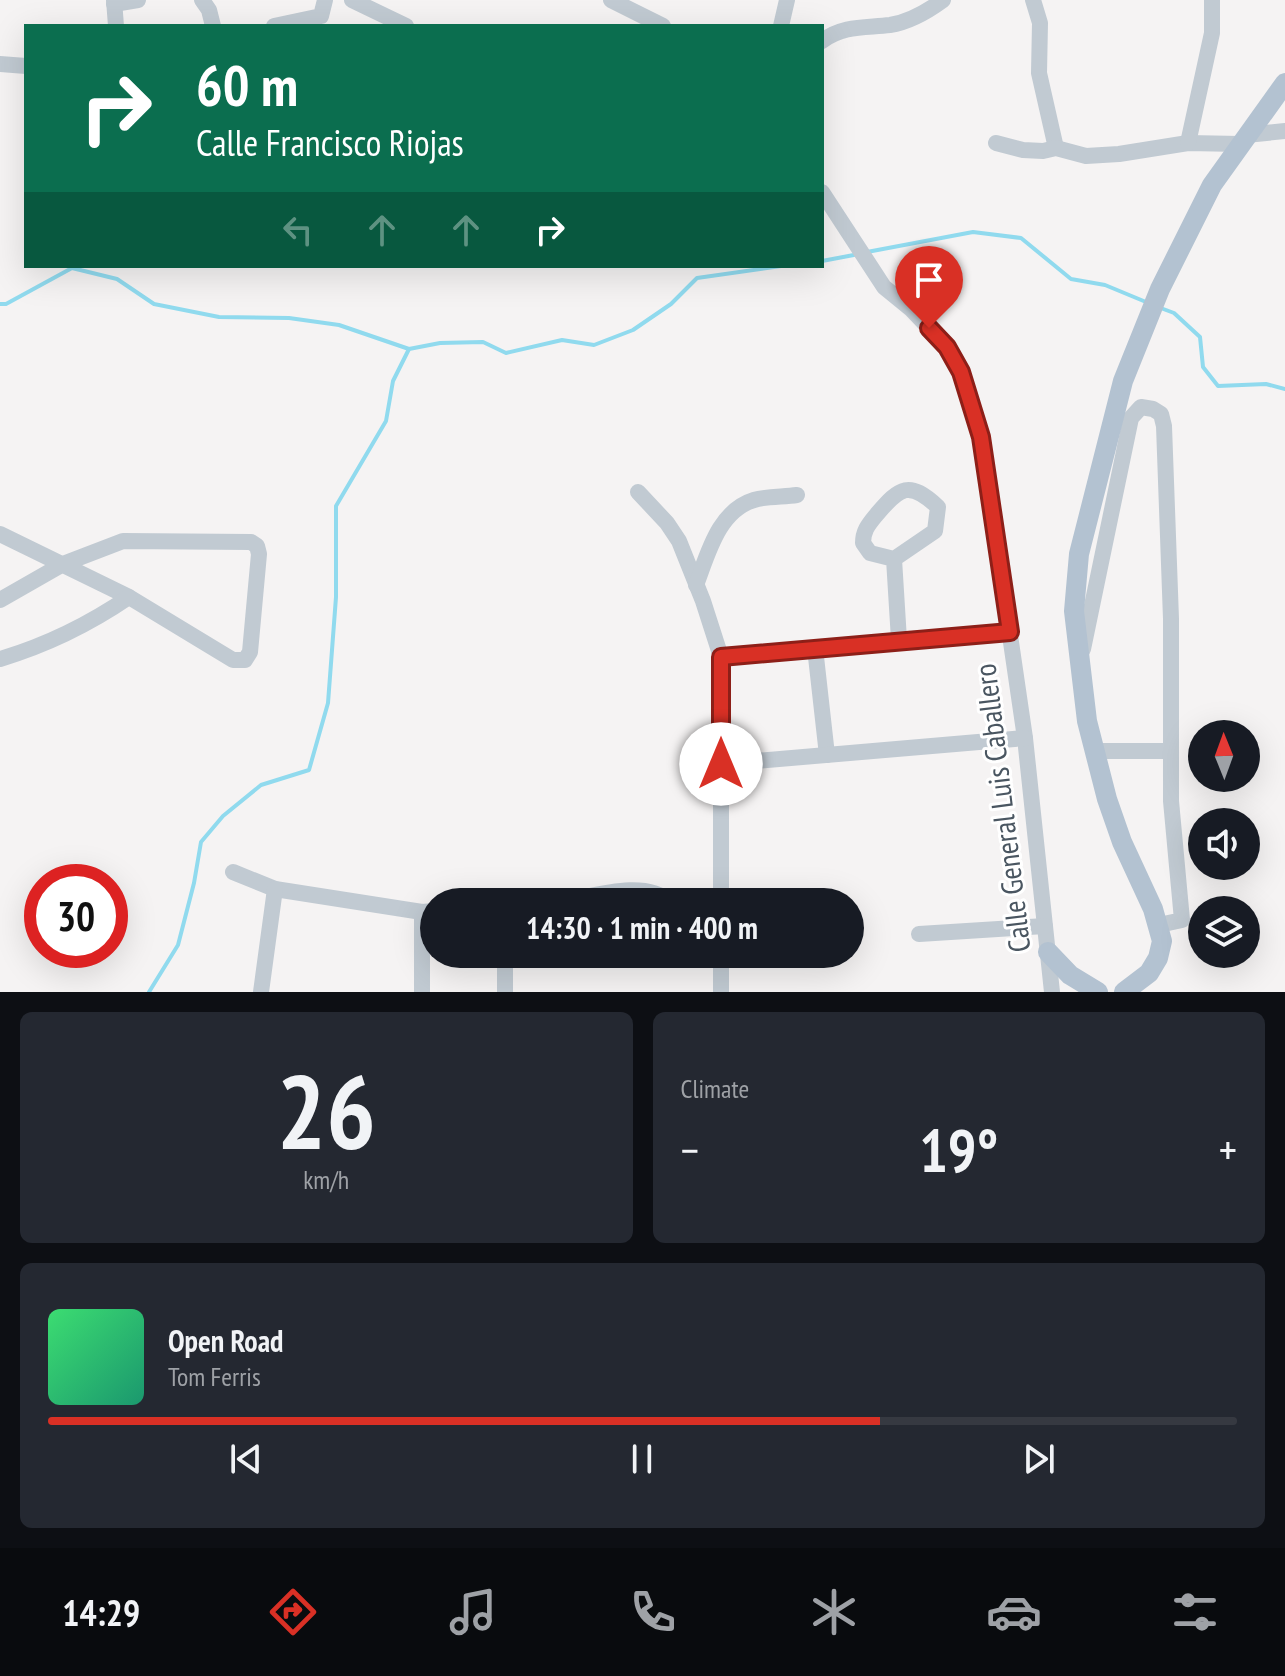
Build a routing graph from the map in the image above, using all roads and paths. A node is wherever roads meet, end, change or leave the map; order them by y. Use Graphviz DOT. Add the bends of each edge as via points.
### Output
graph roads {
  1 [pos="138,0"];
  2 [pos="202,0"];
  3 [pos="352,0"];
  4 [pos="611,0"];
  5 [pos="787,0"];
  6 [pos="943,0"];
  7 [pos="1033,0"];
  8 [pos="1212,0"];
  9 [pos="114,2"];
  10 [pos="323,8"];
  11 [pos="116,24"];
  12 [pos="212,24"];
  13 [pos="279,24"];
  14 [pos="402,24"];
  15 [pos="659,24"];
  16 [pos="781,24"];
  17 [pos="824,40"];
  18 [pos="0,64"];
  19 [pos="24,66"];
  20 [pos="1285,83"];
  21 [pos="1285,131"];
  22 [pos="1243,140"];
  23 [pos="996,143"];
  24 [pos="1188,143"];
  25 [pos="1056,148"];
  26 [pos="825,199"];
  27 [pos="638,492"];
  28 [pos="797,495"];
  29 [pos="0,534"];
  30 [pos="894,559"];
  31 [pos="63,564"];
  32 [pos="696,585"];
  33 [pos="129,597"];
  34 [pos="0,600"];
  35 [pos="1010,632"];
  36 [pos="899,640"];
  37 [pos="815,648"];
  38 [pos="721,657"];
  39 [pos="0,659"];
  40 [pos="1079,667"];
  41 [pos="1025,738"];
  42 [pos="1094,751"];
  43 [pos="1171,751"];
  44 [pos="827,755"];
  45 [pos="721,764"];
  46 [pos="233,872"];
  47 [pos="721,888"];
  48 [pos="275,889"];
  49 [pos="420,910"];
  50 [pos="1159,925"];
  51 [pos="1045,926"];
  52 [pos="919,934"];
  53 [pos="1048,952"];
  54 [pos="425,968"];
  55 [pos="505,968"];
  56 [pos="721,968"];
  57 [pos="261,992"];
  58 [pos="422,992"];
  59 [pos="505,992"];
  60 [pos="721,992"];
  61 [pos="1052,992"];
  62 [pos="1098,992"];
  63 [pos="1124,992"];
  1 -- 9 [label="street"];
  2 -- 12 [label="street"];
  3 -- 14 [label="street"];
  4 -- 15 [label="street"];
  5 -- 16 [label="street"];
  6 -- 17 [label="street" via="892,25 861,25"];
  7 -- 25 [label="street" via="1040,23 1039,73"];
  8 -- 24 [label="street" via="1212,33"];
  9 -- 11 [label="street"];
  10 -- 13 [label="street"];
  18 -- 19 [label="street"];
  20 -- 22 [label="main road"];
  21 -- 22 [label="street"];
  22 -- 24 [label="street"];
  22 -- 40 [label="main road" via="1183,241 1123,381 1079,554 1074,611"];
  23 -- 25 [label="street" via="1023,150"];
  24 -- 25 [label="street" via="1086,156"];
  26 -- 35 [label="street, Calle General Luis Caballero" via="884,287 947,347 961,372 981,437"];
  27 -- 32 [label="street" via="679,541"];
  28 -- 32 [label="street" via="752,501 736,511 717,530"];
  29 -- 31 [label="street"];
  30 -- 30 [label="street" via="935,531 938,507 922,492 906,490 890,497 865,529 863,543 870,553"];
  30 -- 36 [label="street"];
  31 -- 33 [label="street"];
  31 -- 33 [label="street" via="123,541 257,546 253,641 245,660 216,652"];
  31 -- 34 [label="street"];
  32 -- 38 [label="street"];
  33 -- 39 [label="street" via="41,647"];
  35 -- 36 [label="street"];
  35 -- 41 [label="street, Calle General Luis Caballero"];
  36 -- 37 [label="street"];
  37 -- 38 [label="street"];
  37 -- 44 [label="street"];
  38 -- 45 [label="street"];
  40 -- 42 [label="main road"];
  40 -- 43 [label="street" via="1131,418 1141,407 1153,409 1161,414 1164,426"];
  41 -- 44 [label="street"];
  41 -- 51 [label="street, Calle General Luis Caballero"];
  42 -- 43 [label="street"];
  42 -- 50 [label="main road" via="1122,842"];
  43 -- 50 [label="street" via="1182,920"];
  44 -- 45 [label="street"];
  45 -- 47 [label="street"];
  46 -- 48 [label="street"];
  48 -- 49 [label="street"];
  48 -- 57 [label="street"];
  50 -- 63 [label="main road" via="1161,950 1154,966"];
  51 -- 52 [label="street"];
  51 -- 53 [label="street, Calle General Luis Caballero"];
  53 -- 61 [label="street, Calle General Luis Caballero"];
  53 -- 62 [label="main road" via="1070,975"];
  54 -- 58 [label="street"];
  55 -- 59 [label="street"];
  56 -- 60 [label="street"];
}
